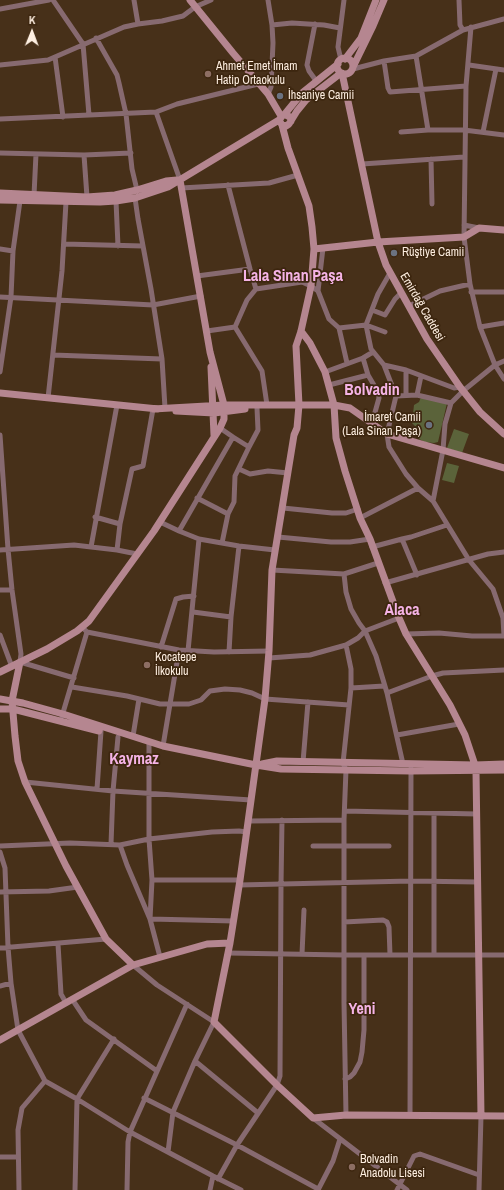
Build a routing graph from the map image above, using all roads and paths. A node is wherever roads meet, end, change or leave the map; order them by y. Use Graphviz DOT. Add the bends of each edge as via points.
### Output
graph roads {
  1 [pos="49,0"];
  2 [pos="53,0"];
  3 [pos="134,0"];
  4 [pos="190,0"];
  5 [pos="211,0"];
  6 [pos="268,0"];
  7 [pos="344,0"];
  8 [pos="376,0"];
  9 [pos="384,0"];
  10 [pos="459,0"];
  11 [pos="195,7"];
  12 [pos="0,9"];
  13 [pos="504,19"];
  14 [pos="138,24"];
  15 [pos="315,24"];
  16 [pos="272,25"];
  17 [pos="471,27"];
  18 [pos="340,28"];
  19 [pos="463,30"];
  20 [pos="96,38"];
  21 [pos="83,44"];
  22 [pos="416,56"];
  23 [pos="55,57"];
  24 [pos="341,61"];
  25 [pos="384,61"];
  26 [pos="0,65"];
  27 [pos="468,65"];
  28 [pos="352,69"];
  29 [pos="496,69"];
  30 [pos="504,70"];
  31 [pos="342,73"];
  32 [pos="316,82"];
  33 [pos="258,84"];
  34 [pos="466,86"];
  35 [pos="422,89"];
  36 [pos="268,94"];
  37 [pos="348,100"];
  38 [pos="156,112"];
  39 [pos="126,114"];
  40 [pos="89,115"];
  41 [pos="63,117"];
  42 [pos="0,119"];
  43 [pos="284,121"];
  44 [pos="267,129"];
  45 [pos="428,130"];
  46 [pos="464,130"];
  47 [pos="401,132"];
  48 [pos="483,132"];
  49 [pos="284,133"];
  50 [pos="504,135"];
  51 [pos="288,148"];
  52 [pos="0,153"];
  53 [pos="131,153"];
  54 [pos="36,154"];
  55 [pos="84,155"];
  56 [pos="464,157"];
  57 [pos="431,159"];
  58 [pos="362,164"];
  59 [pos="298,175"];
  60 [pos="180,180"];
  61 [pos="228,185"];
  62 [pos="181,188"];
  63 [pos="137,190"];
  64 [pos="0,193"];
  65 [pos="34,195"];
  66 [pos="86,197"];
  67 [pos="135,198"];
  68 [pos="0,200"];
  69 [pos="20,201"];
  70 [pos="116,201"];
  71 [pos="66,202"];
  72 [pos="432,204"];
  73 [pos="464,225"];
  74 [pos="479,228"];
  75 [pos="504,230"];
  76 [pos="464,237"];
  77 [pos="378,242"];
  78 [pos="64,244"];
  79 [pos="118,246"];
  80 [pos="143,246"];
  81 [pos="323,248"];
  82 [pos="0,249"];
  83 [pos="314,249"];
  84 [pos="14,251"];
  85 [pos="250,269"];
  86 [pos="390,273"];
  87 [pos="196,276"];
  88 [pos="470,284"];
  89 [pos="311,286"];
  90 [pos="256,289"];
  91 [pos="318,291"];
  92 [pos="472,292"];
  93 [pos="504,292"];
  94 [pos="401,293"];
  95 [pos="201,296"];
  96 [pos="0,297"];
  97 [pos="11,298"];
  98 [pos="59,301"];
  99 [pos="153,305"];
  100 [pos="409,306"];
  101 [pos="372,310"];
  102 [pos="504,323"];
  103 [pos="366,325"];
  104 [pos="236,327"];
  105 [pos="339,328"];
  106 [pos="480,328"];
  107 [pos="207,331"];
  108 [pos="301,331"];
  109 [pos="385,332"];
  110 [pos="2,344"];
  111 [pos="210,352"];
  112 [pos="373,352"];
  113 [pos="53,355"];
  114 [pos="363,358"];
  115 [pos="162,359"];
  116 [pos="504,361"];
  117 [pos="347,363"];
  118 [pos="384,365"];
  119 [pos="495,365"];
  120 [pos="406,370"];
  121 [pos="0,372"];
  122 [pos="325,372"];
  123 [pos="368,375"];
  124 [pos="421,376"];
  125 [pos="504,379"];
  126 [pos="329,385"];
  127 [pos="461,389"];
  128 [pos="0,393"];
  129 [pos="406,395"];
  130 [pos="417,395"];
  131 [pos="396,396"];
  132 [pos="48,398"];
  133 [pos="451,403"];
  134 [pos="117,405"];
  135 [pos="267,405"];
  136 [pos="299,405"];
  137 [pos="334,406"];
  138 [pos="165,408"];
  139 [pos="257,408"];
  140 [pos="153,409"];
  141 [pos="213,409"];
  142 [pos="224,409"];
  143 [pos="372,423"];
  144 [pos="220,428"];
  145 [pos="0,434"];
  146 [pos="387,434"];
  147 [pos="504,434"];
  148 [pos="214,435"];
  149 [pos="233,437"];
  150 [pos="249,447"];
  151 [pos="443,450"];
  152 [pos="1,463"];
  153 [pos="504,468"];
  154 [pos="239,469"];
  155 [pos="288,473"];
  156 [pos="418,488"];
  157 [pos="197,498"];
  158 [pos="433,501"];
  159 [pos="283,508"];
  160 [pos="358,509"];
  161 [pos="228,514"];
  162 [pos="95,517"];
  163 [pos="360,518"];
  164 [pos="160,522"];
  165 [pos="120,524"];
  166 [pos="447,525"];
  167 [pos="178,531"];
  168 [pos="278,537"];
  169 [pos="402,538"];
  170 [pos="199,539"];
  171 [pos="370,539"];
  172 [pos="222,543"];
  173 [pos="239,546"];
  174 [pos="91,547"];
  175 [pos="372,547"];
  176 [pos="8,549"];
  177 [pos="0,550"];
  178 [pos="117,550"];
  179 [pos="275,550"];
  180 [pos="504,552"];
  181 [pos="136,554"];
  182 [pos="469,560"];
  183 [pos="378,563"];
  184 [pos="272,570"];
  185 [pos="344,574"];
  186 [pos="417,575"];
  187 [pos="385,583"];
  188 [pos="0,590"];
  189 [pos="12,590"];
  190 [pos="194,596"];
  191 [pos="504,599"];
  192 [pos="498,601"];
  193 [pos="193,612"];
  194 [pos="231,618"];
  195 [pos="399,618"];
  196 [pos="85,629"];
  197 [pos="365,631"];
  198 [pos="406,634"];
  199 [pos="0,635"];
  200 [pos="504,636"];
  201 [pos="346,645"];
  202 [pos="161,647"];
  203 [pos="179,650"];
  204 [pos="188,651"];
  205 [pos="229,652"];
  206 [pos="269,654"];
  207 [pos="20,662"];
  208 [pos="12,667"];
  209 [pos="504,670"];
  210 [pos="0,672"];
  211 [pos="432,676"];
  212 [pos="74,678"];
  213 [pos="384,686"];
  214 [pos="72,687"];
  215 [pos="352,688"];
  216 [pos="387,693"];
  217 [pos="0,699"];
  218 [pos="139,699"];
  219 [pos="265,699"];
  220 [pos="308,702"];
  221 [pos="170,704"];
  222 [pos="13,705"];
  223 [pos="349,705"];
  224 [pos="0,710"];
  225 [pos="62,718"];
  226 [pos="459,724"];
  227 [pos="101,731"];
  228 [pos="397,735"];
  229 [pos="133,736"];
  230 [pos="118,737"];
  231 [pos="149,743"];
  232 [pos="163,746"];
  233 [pos="303,762"];
  234 [pos="403,764"];
  235 [pos="504,764"];
  236 [pos="256,765"];
  237 [pos="345,766"];
  238 [pos="411,767"];
  239 [pos="476,768"];
  240 [pos="504,770"];
  241 [pos="25,782"];
  242 [pos="97,789"];
  243 [pos="112,791"];
  244 [pos="148,793"];
  245 [pos="251,800"];
  246 [pos="345,811"];
  247 [pos="410,813"];
  248 [pos="434,814"];
  249 [pos="476,814"];
  250 [pos="249,820"];
  251 [pos="282,820"];
  252 [pos="344,820"];
  253 [pos="247,832"];
  254 [pos="149,840"];
  255 [pos="56,844"];
  256 [pos="111,844"];
  257 [pos="120,845"];
  258 [pos="0,846"];
  259 [pos="313,846"];
  260 [pos="344,846"];
  261 [pos="388,846"];
  262 [pos="0,852"];
  263 [pos="152,880"];
  264 [pos="411,881"];
  265 [pos="240,882"];
  266 [pos="434,882"];
  267 [pos="478,882"];
  268 [pos="344,883"];
  269 [pos="281,885"];
  270 [pos="78,887"];
  271 [pos="0,892"];
  272 [pos="6,892"];
  273 [pos="304,910"];
  274 [pos="150,919"];
  275 [pos="234,921"];
  276 [pos="344,922"];
  277 [pos="106,939"];
  278 [pos="230,943"];
  279 [pos="58,944"];
  280 [pos="8,947"];
  281 [pos="0,948"];
  282 [pos="228,953"];
  283 [pos="281,954"];
  284 [pos="302,954"];
  285 [pos="364,955"];
  286 [pos="390,955"];
  287 [pos="410,955"];
  288 [pos="434,955"];
  289 [pos="504,955"];
  290 [pos="344,956"];
  291 [pos="479,956"];
  292 [pos="160,957"];
  293 [pos="133,965"];
  294 [pos="11,983"];
  295 [pos="0,986"];
  296 [pos="69,1001"];
  297 [pos="187,1004"];
  298 [pos="214,1022"];
  299 [pos="18,1030"];
  300 [pos="114,1039"];
  301 [pos="0,1040"];
  302 [pos="195,1061"];
  303 [pos="157,1071"];
  304 [pos="345,1079"];
  305 [pos="45,1081"];
  306 [pos="277,1085"];
  307 [pos="144,1098"];
  308 [pos="77,1099"];
  309 [pos="173,1112"];
  310 [pos="258,1114"];
  311 [pos="346,1115"];
  312 [pos="410,1115"];
  313 [pos="481,1116"];
  314 [pos="504,1116"];
  315 [pos="313,1118"];
  316 [pos="130,1132"];
  317 [pos="340,1140"];
  318 [pos="237,1145"];
  319 [pos="168,1152"];
  320 [pos="0,1158"];
  321 [pos="18,1158"];
  322 [pos="479,1175"];
  323 [pos="213,1176"];
  324 [pos="218,1179"];
  325 [pos="400,1184"];
  326 [pos="19,1190"];
  327 [pos="75,1190"];
  328 [pos="127,1190"];
  329 [pos="210,1190"];
  330 [pos="241,1190"];
  331 [pos="318,1190"];
  332 [pos="397,1190"];
  333 [pos="407,1190"];
  334 [pos="479,1190"];
  1 -- 12 [label="street"];
  2 -- 21 [label="street"];
  3 -- 14 [label="street"];
  4 -- 11 [label="street"];
  5 -- 11 [label="street"];
  6 -- 16 [label="street"];
  7 -- 18 [label="street"];
  8 -- 24 [label="street" via="361,38"];
  9 -- 28 [label="street"];
  10 -- 19 [label="street" via="460,25"];
  11 -- 14 [label="street" via="184,16"];
  11 -- 33 [label="street"];
  13 -- 17 [label="street"];
  14 -- 20 [label="street"];
  15 -- 16 [label="street"];
  15 -- 18 [label="street"];
  15 -- 32 [label="street" via="307,65"];
  16 -- 36 [label="street" via="271,87"];
  17 -- 19 [label="street"];
  17 -- 27 [label="street"];
  18 -- 24 [label="street" via="338,47"];
  19 -- 22 [label="street"];
  20 -- 21 [label="street"];
  20 -- 39 [label="street" via="116,75"];
  21 -- 23 [label="street"];
  21 -- 40 [label="street"];
  22 -- 25 [label="street"];
  22 -- 35 [label="street"];
  23 -- 26 [label="street"];
  23 -- 41 [label="street"];
  24 -- 28 [label="street" via="352,62"];
  24 -- 31 [label="street" via="338,69"];
  24 -- 32 [label="street"];
  25 -- 28 [label="street"];
  25 -- 35 [label="street" via="390,92"];
  27 -- 29 [label="street"];
  27 -- 34 [label="street"];
  28 -- 31 [label="street" via="346,74"];
  28 -- 37 [label="street" via="348,81"];
  29 -- 30 [label="street"];
  29 -- 48 [label="street"];
  31 -- 37 [label="street"];
  31 -- 43 [label="street" via="306,100"];
  32 -- 43 [label="street" via="302,93"];
  33 -- 36 [label="street"];
  33 -- 38 [label="street" via="177,104"];
  34 -- 35 [label="street"];
  34 -- 46 [label="street"];
  35 -- 45 [label="street"];
  36 -- 43 [label="street"];
  37 -- 58 [label="street, Emirdağ Caddesi"];
  38 -- 39 [label="street"];
  38 -- 60 [label="street"];
  39 -- 40 [label="street"];
  39 -- 53 [label="street"];
  40 -- 41 [label="street"];
  41 -- 42 [label="street"];
  43 -- 44 [label="street"];
  43 -- 49 [label="street"];
  43 -- 51 [label="street"];
  44 -- 49 [label="street"];
  44 -- 60 [label="street"];
  45 -- 46 [label="street"];
  45 -- 47 [label="street"];
  46 -- 48 [label="street"];
  46 -- 56 [label="street"];
  48 -- 50 [label="street"];
  49 -- 51 [label="street"];
  51 -- 59 [label="street"];
  52 -- 54 [label="street"];
  53 -- 55 [label="street"];
  53 -- 63 [label="street"];
  54 -- 55 [label="street"];
  54 -- 65 [label="street"];
  55 -- 66 [label="street"];
  56 -- 57 [label="street"];
  56 -- 73 [label="street"];
  57 -- 58 [label="street"];
  57 -- 72 [label="street"];
  58 -- 77 [label="street, Emirdağ Caddesi"];
  59 -- 61 [label="street" via="269,183"];
  59 -- 83 [label="street" via="309,206"];
  60 -- 62 [label="street"];
  60 -- 63 [label="street" via="166,181"];
  60 -- 67 [label="street" via="168,187"];
  61 -- 62 [label="street"];
  61 -- 85 [label="street"];
  62 -- 87 [label="street"];
  63 -- 66 [label="street"];
  64 -- 65 [label="street"];
  65 -- 66 [label="street"];
  67 -- 70 [label="street"];
  67 -- 80 [label="street"];
  68 -- 69 [label="street"];
  69 -- 71 [label="street"];
  69 -- 84 [label="street"];
  70 -- 71 [label="street"];
  70 -- 79 [label="street"];
  71 -- 78 [label="street"];
  73 -- 74 [label="street"];
  73 -- 76 [label="street"];
  74 -- 75 [label="street"];
  74 -- 76 [label="street"];
  76 -- 77 [label="street"];
  76 -- 88 [label="street"];
  77 -- 81 [label="street"];
  77 -- 86 [label="street, Emirdağ Caddesi"];
  78 -- 79 [label="street"];
  78 -- 98 [label="street"];
  79 -- 80 [label="street"];
  80 -- 99 [label="street"];
  81 -- 83 [label="street"];
  81 -- 91 [label="street"];
  82 -- 84 [label="street"];
  83 -- 89 [label="street"];
  84 -- 97 [label="street"];
  85 -- 87 [label="street"];
  85 -- 90 [label="street"];
  86 -- 94 [label="street, Emirdağ Caddesi"];
  86 -- 101 [label="street"];
  87 -- 95 [label="street"];
  88 -- 92 [label="street"];
  88 -- 100 [label="street" via="440,291"];
  89 -- 90 [label="street" via="302,282"];
  89 -- 91 [label="street"];
  89 -- 108 [label="street"];
  90 -- 104 [label="street" via="247,300"];
  91 -- 105 [label="street" via="329,319"];
  92 -- 93 [label="street"];
  92 -- 106 [label="street"];
  94 -- 100 [label="street, Emirdağ Caddesi"];
  94 -- 101 [label="street" via="385,316"];
  95 -- 99 [label="street"];
  95 -- 107 [label="street"];
  96 -- 97 [label="street"];
  97 -- 98 [label="street"];
  97 -- 110 [label="street"];
  98 -- 99 [label="street"];
  98 -- 113 [label="street"];
  99 -- 115 [label="street"];
  100 -- 127 [label="street, Emirdağ Caddesi" via="427,339"];
  101 -- 103 [label="street"];
  102 -- 106 [label="street"];
  103 -- 105 [label="street"];
  103 -- 109 [label="street"];
  103 -- 112 [label="street"];
  104 -- 107 [label="street"];
  104 -- 135 [label="street" via="262,371"];
  105 -- 117 [label="street"];
  106 -- 119 [label="street"];
  107 -- 111 [label="street"];
  108 -- 122 [label="street"];
  108 -- 136 [label="street" via="296,346"];
  110 -- 121 [label="street"];
  111 -- 141 [label="street"];
  111 -- 142 [label="street"];
  112 -- 114 [label="street"];
  112 -- 118 [label="street"];
  113 -- 115 [label="street"];
  113 -- 132 [label="street"];
  114 -- 117 [label="street"];
  114 -- 123 [label="street"];
  115 -- 138 [label="street"];
  116 -- 119 [label="street"];
  117 -- 122 [label="street"];
  118 -- 120 [label="street"];
  118 -- 131 [label="street"];
  119 -- 125 [label="street"];
  119 -- 127 [label="street"];
  120 -- 124 [label="street"];
  120 -- 129 [label="street"];
  122 -- 126 [label="street"];
  123 -- 126 [label="street"];
  123 -- 143 [label="street" via="379,398"];
  124 -- 127 [label="street"];
  124 -- 130 [label="street"];
  126 -- 137 [label="street"];
  127 -- 133 [label="street"];
  127 -- 147 [label="street, Emirdağ Caddesi" via="480,412"];
  128 -- 132 [label="street"];
  129 -- 130 [label="street"];
  129 -- 131 [label="street"];
  130 -- 133 [label="street"];
  131 -- 146 [label="street"];
  132 -- 134 [label="street"];
  133 -- 151 [label="street" via="445,424"];
  134 -- 140 [label="street"];
  134 -- 162 [label="street"];
  135 -- 136 [label="street"];
  135 -- 139 [label="street"];
  135 -- 142 [label="street"];
  136 -- 137 [label="street"];
  136 -- 155 [label="street"];
  137 -- 143 [label="street" via="350,408"];
  137 -- 160 [label="street" via="336,438"];
  138 -- 140 [label="street"];
  138 -- 141 [label="street"];
  139 -- 142 [label="street"];
  139 -- 150 [label="street" via="258,430"];
  140 -- 141 [label="street" via="191,413"];
  140 -- 165 [label="street" via="143,466 132,469"];
  141 -- 142 [label="street"];
  141 -- 148 [label="street"];
  142 -- 144 [label="street" via="224,419"];
  143 -- 146 [label="street"];
  144 -- 148 [label="street"];
  144 -- 149 [label="street"];
  145 -- 152 [label="street"];
  146 -- 151 [label="street"];
  146 -- 156 [label="street" via="388,447"];
  148 -- 164 [label="street"];
  149 -- 150 [label="street"];
  149 -- 157 [label="street"];
  150 -- 154 [label="street"];
  151 -- 153 [label="street"];
  151 -- 158 [label="street"];
  152 -- 176 [label="street"];
  154 -- 155 [label="street" via="250,474 268,471"];
  154 -- 161 [label="street" via="234,482 234,502"];
  155 -- 159 [label="street"];
  156 -- 158 [label="street"];
  156 -- 163 [label="street"];
  157 -- 161 [label="street"];
  157 -- 167 [label="street"];
  158 -- 166 [label="street"];
  159 -- 160 [label="street" via="332,513 346,513"];
  159 -- 168 [label="street"];
  160 -- 163 [label="street"];
  161 -- 172 [label="street"];
  162 -- 165 [label="street"];
  162 -- 174 [label="street"];
  163 -- 171 [label="street"];
  164 -- 167 [label="street"];
  164 -- 181 [label="street"];
  165 -- 178 [label="street"];
  166 -- 169 [label="street"];
  166 -- 182 [label="street"];
  167 -- 170 [label="street"];
  168 -- 171 [label="street" via="331,542"];
  168 -- 179 [label="street"];
  169 -- 175 [label="street"];
  169 -- 186 [label="street"];
  170 -- 172 [label="street"];
  170 -- 190 [label="street"];
  171 -- 175 [label="street"];
  172 -- 173 [label="street"];
  173 -- 179 [label="street"];
  173 -- 194 [label="street"];
  174 -- 176 [label="street" via="74,545"];
  174 -- 178 [label="street"];
  175 -- 183 [label="street"];
  176 -- 177 [label="street"];
  176 -- 189 [label="street"];
  178 -- 181 [label="street"];
  179 -- 184 [label="street"];
  180 -- 182 [label="street"];
  181 -- 196 [label="street"];
  182 -- 186 [label="street"];
  182 -- 192 [label="street" via="492,589"];
  183 -- 185 [label="street"];
  183 -- 187 [label="street"];
  184 -- 185 [label="street"];
  184 -- 206 [label="street"];
  185 -- 197 [label="street" via="351,609"];
  186 -- 187 [label="street"];
  187 -- 195 [label="street"];
  188 -- 189 [label="street"];
  189 -- 207 [label="street"];
  190 -- 193 [label="street"];
  190 -- 202 [label="street" via="176,599"];
  191 -- 192 [label="street"];
  192 -- 200 [label="street" via="503,618"];
  193 -- 194 [label="street"];
  193 -- 204 [label="street"];
  194 -- 205 [label="street"];
  195 -- 197 [label="street"];
  195 -- 198 [label="street"];
  196 -- 202 [label="street"];
  196 -- 207 [label="street"];
  196 -- 212 [label="street"];
  197 -- 201 [label="street"];
  197 -- 213 [label="street" via="376,656"];
  198 -- 200 [label="street" via="439,632"];
  198 -- 211 [label="street"];
  199 -- 208 [label="street"];
  201 -- 206 [label="street" via="310,654"];
  201 -- 215 [label="street"];
  202 -- 203 [label="street"];
  203 -- 204 [label="street"];
  203 -- 221 [label="street"];
  204 -- 205 [label="street"];
  205 -- 206 [label="street"];
  206 -- 219 [label="street"];
  207 -- 208 [label="street"];
  207 -- 212 [label="street"];
  207 -- 222 [label="street"];
  208 -- 210 [label="street"];
  209 -- 211 [label="street"];
  211 -- 216 [label="street"];
  211 -- 226 [label="street"];
  212 -- 214 [label="street"];
  213 -- 215 [label="street"];
  213 -- 216 [label="street"];
  214 -- 218 [label="street"];
  214 -- 225 [label="street"];
  215 -- 223 [label="street"];
  216 -- 228 [label="street"];
  217 -- 222 [label="street"];
  218 -- 221 [label="street"];
  218 -- 229 [label="street"];
  219 -- 220 [label="street"];
  219 -- 221 [label="street" via="240,690 225,689 210,691 201,700 189,704"];
  219 -- 236 [label="street"];
  220 -- 223 [label="street"];
  220 -- 233 [label="street"];
  221 -- 232 [label="street"];
  222 -- 224 [label="street"];
  222 -- 225 [label="street"];
  222 -- 241 [label="street" via="18,761"];
  223 -- 237 [label="street"];
  225 -- 227 [label="street"];
  225 -- 229 [label="street"];
  226 -- 228 [label="street"];
  226 -- 239 [label="street"];
  227 -- 230 [label="street"];
  227 -- 242 [label="street"];
  228 -- 234 [label="street"];
  229 -- 231 [label="street"];
  230 -- 231 [label="street"];
  230 -- 243 [label="street"];
  231 -- 232 [label="street"];
  231 -- 244 [label="street"];
  232 -- 236 [label="street"];
  233 -- 236 [label="street" via="277,761"];
  233 -- 237 [label="street"];
  234 -- 237 [label="street"];
  234 -- 238 [label="street"];
  235 -- 239 [label="street"];
  236 -- 237 [label="street" via="281,769"];
  236 -- 245 [label="street"];
  237 -- 238 [label="street"];
  237 -- 246 [label="street"];
  238 -- 239 [label="street"];
  238 -- 247 [label="street"];
  239 -- 240 [label="street"];
  239 -- 249 [label="street"];
  241 -- 242 [label="street"];
  241 -- 255 [label="street"];
  242 -- 243 [label="street"];
  243 -- 244 [label="street"];
  243 -- 256 [label="street"];
  244 -- 245 [label="street"];
  244 -- 254 [label="street"];
  245 -- 250 [label="street"];
  246 -- 247 [label="street"];
  246 -- 252 [label="street"];
  247 -- 248 [label="street"];
  247 -- 264 [label="street"];
  248 -- 249 [label="street"];
  248 -- 266 [label="street"];
  249 -- 267 [label="street"];
  250 -- 251 [label="street"];
  250 -- 253 [label="street"];
  251 -- 252 [label="street"];
  251 -- 269 [label="street"];
  252 -- 260 [label="street"];
  253 -- 254 [label="street" via="212,832"];
  253 -- 265 [label="street"];
  254 -- 257 [label="street"];
  254 -- 263 [label="street"];
  255 -- 256 [label="street"];
  255 -- 258 [label="street"];
  255 -- 270 [label="street"];
  256 -- 257 [label="street"];
  257 -- 274 [label="street"];
  259 -- 260 [label="street"];
  260 -- 261 [label="street"];
  260 -- 268 [label="street"];
  262 -- 272 [label="street" via="5,868"];
  263 -- 265 [label="street"];
  263 -- 274 [label="street"];
  264 -- 266 [label="street"];
  264 -- 268 [label="street"];
  264 -- 287 [label="street"];
  265 -- 269 [label="street"];
  265 -- 275 [label="street"];
  266 -- 267 [label="street"];
  266 -- 288 [label="street"];
  267 -- 291 [label="street"];
  268 -- 269 [label="street"];
  268 -- 276 [label="street"];
  269 -- 283 [label="street"];
  270 -- 272 [label="street"];
  270 -- 277 [label="street"];
  271 -- 272 [label="street"];
  272 -- 280 [label="street"];
  273 -- 284 [label="street"];
  274 -- 275 [label="street"];
  274 -- 292 [label="street"];
  275 -- 278 [label="street"];
  276 -- 286 [label="street" via="387,922"];
  276 -- 290 [label="street"];
  277 -- 279 [label="street"];
  277 -- 293 [label="street"];
  278 -- 282 [label="street"];
  278 -- 292 [label="street" via="207,944"];
  279 -- 280 [label="street"];
  279 -- 296 [label="street" via="62,994"];
  280 -- 281 [label="street"];
  280 -- 294 [label="street"];
  282 -- 283 [label="street"];
  282 -- 298 [label="street"];
  283 -- 284 [label="street"];
  283 -- 306 [label="street" via="280,1076"];
  284 -- 290 [label="street"];
  285 -- 286 [label="street"];
  285 -- 290 [label="street"];
  285 -- 304 [label="street" via="362,1052 354,1073"];
  286 -- 287 [label="street"];
  287 -- 288 [label="street"];
  287 -- 312 [label="street"];
  288 -- 291 [label="street"];
  289 -- 291 [label="street"];
  290 -- 304 [label="street"];
  291 -- 313 [label="street"];
  292 -- 293 [label="street"];
  293 -- 296 [label="street"];
  293 -- 297 [label="street"];
  294 -- 295 [label="street"];
  294 -- 299 [label="street"];
  296 -- 299 [label="street"];
  296 -- 300 [label="street" via="86,1020"];
  297 -- 298 [label="street"];
  297 -- 303 [label="street"];
  298 -- 302 [label="street"];
  298 -- 306 [label="street"];
  299 -- 301 [label="street"];
  299 -- 305 [label="street"];
  300 -- 303 [label="street"];
  300 -- 308 [label="street"];
  302 -- 309 [label="street"];
  302 -- 310 [label="street"];
  303 -- 307 [label="street"];
  304 -- 311 [label="street"];
  305 -- 308 [label="street"];
  305 -- 321 [label="street" via="22,1108 18,1130"];
  306 -- 310 [label="street"];
  306 -- 315 [label="street"];
  307 -- 309 [label="street"];
  307 -- 316 [label="street"];
  308 -- 316 [label="street"];
  308 -- 327 [label="street"];
  309 -- 318 [label="street"];
  309 -- 319 [label="street"];
  310 -- 318 [label="street"];
  311 -- 312 [label="street"];
  311 -- 315 [label="street"];
  312 -- 313 [label="street"];
  313 -- 314 [label="street"];
  313 -- 322 [label="street"];
  315 -- 317 [label="street"];
  316 -- 319 [label="street"];
  316 -- 328 [label="street"];
  317 -- 325 [label="street"];
  317 -- 331 [label="street" via="333,1161"];
  318 -- 324 [label="street"];
  318 -- 331 [label="street"];
  319 -- 323 [label="street"];
  320 -- 321 [label="street"];
  321 -- 326 [label="street"];
  322 -- 325 [label="street" via="420,1154 414,1156"];
  322 -- 334 [label="street"];
  323 -- 324 [label="street"];
  323 -- 329 [label="street"];
  324 -- 330 [label="street"];
  325 -- 332 [label="street"];
  325 -- 333 [label="street"];
}
